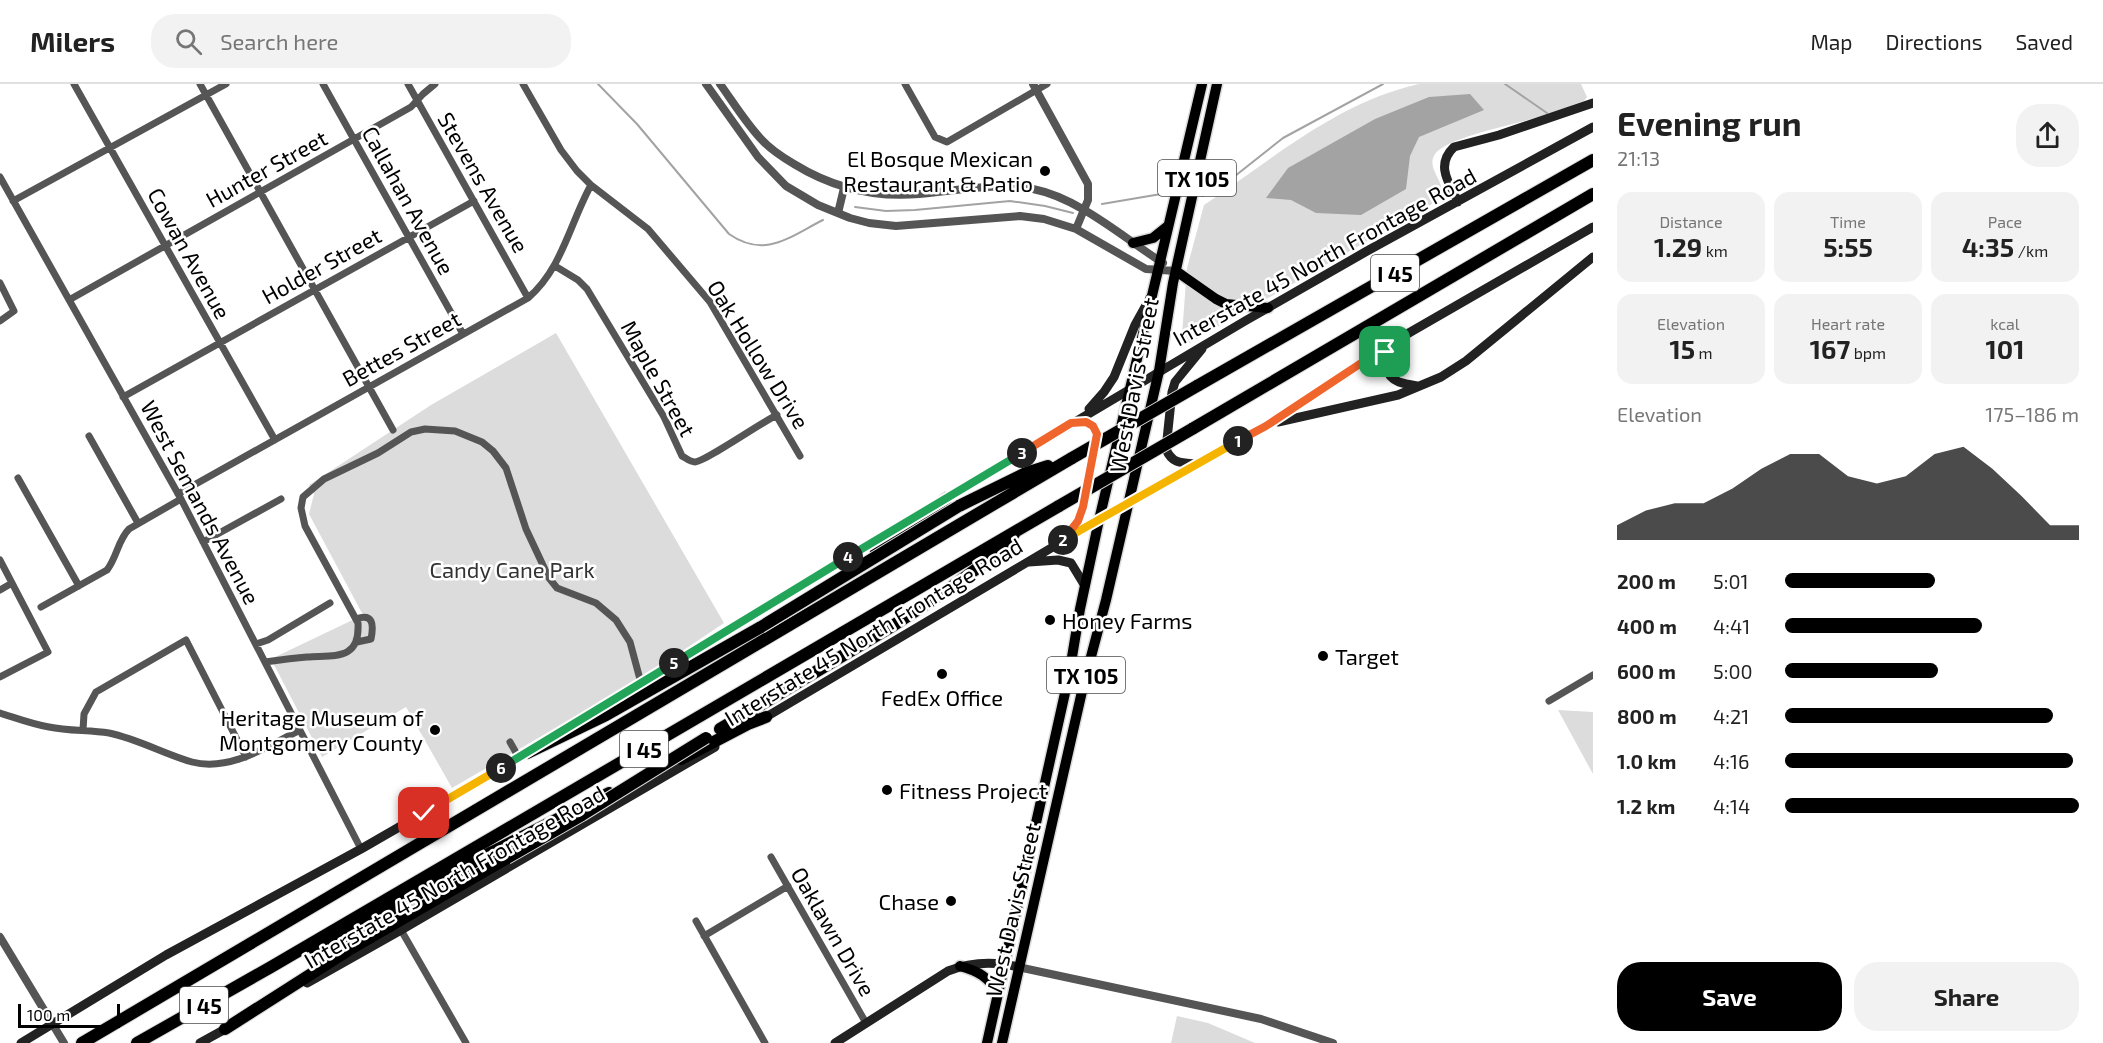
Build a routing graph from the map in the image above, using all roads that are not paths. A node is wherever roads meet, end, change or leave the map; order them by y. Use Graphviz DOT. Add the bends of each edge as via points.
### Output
graph roads {
  1 [pos="74,84"];
  2 [pos="200,84"];
  3 [pos="226,84"];
  4 [pos="323,84"];
  5 [pos="408,84"];
  6 [pos="435,84"];
  7 [pos="523,84"];
  8 [pos="706,84"];
  9 [pos="720,84"];
  10 [pos="905,84"];
  11 [pos="1047,84"];
  12 [pos="1202,84"];
  13 [pos="1217,84"];
  14 [pos="1035,87"];
  15 [pos="205,94"];
  16 [pos="417,101"];
  17 [pos="1198,102"];
  18 [pos="1593,103"];
  19 [pos="1209,122"];
  20 [pos="1593,127"];
  21 [pos="354,140"];
  22 [pos="770,147"];
  23 [pos="111,148"];
  24 [pos="760,159"];
  25 [pos="1593,160"];
  26 [pos="0,177"];
  27 [pos="591,185"];
  28 [pos="844,188"];
  29 [pos="3,191"];
  30 [pos="260,192"];
  31 [pos="1593,194"];
  32 [pos="13,201"];
  33 [pos="474,201"];
  34 [pos="1458,202"];
  35 [pos="1085,211"];
  36 [pos="838,213"];
  37 [pos="1168,225"];
  38 [pos="1593,227"];
  39 [pos="1076,229"];
  40 [pos="409,237"];
  41 [pos="1133,243"];
  42 [pos="165,245"];
  43 [pos="1593,257"];
  44 [pos="1159,265"];
  45 [pos="555,266"];
  46 [pos="1176,271"];
  47 [pos="0,283"];
  48 [pos="315,290"];
  49 [pos="1152,294"];
  50 [pos="528,298"];
  51 [pos="69,300"];
  52 [pos="1268,308"];
  53 [pos="0,321"];
  54 [pos="463,334"];
  55 [pos="1396,340"];
  56 [pos="219,342"];
  57 [pos="1208,342"];
  58 [pos="1159,371"];
  59 [pos="1418,386"];
  60 [pos="369,387"];
  61 [pos="1130,388"];
  62 [pos="123,397"];
  63 [pos="777,415"];
  64 [pos="1081,417"];
  65 [pos="1071,423"];
  66 [pos="1266,426"];
  67 [pos="393,430"];
  68 [pos="89,436"];
  69 [pos="275,440"];
  70 [pos="800,456"];
  71 [pos="1072,458"];
  72 [pos="1197,464"];
  73 [pos="18,478"];
  74 [pos="179,496"];
  75 [pos="947,498"];
  76 [pos="281,499"];
  77 [pos="1128,504"];
  78 [pos="1099,520"];
  79 [pos="138,523"];
  80 [pos="1016,531"];
  81 [pos="1063,541"];
  82 [pos="203,542"];
  83 [pos="0,560"];
  84 [pos="1027,562"];
  85 [pos="12,583"];
  86 [pos="79,586"];
  87 [pos="1085,586"];
  88 [pos="0,590"];
  89 [pos="330,603"];
  90 [pos="41,607"];
  91 [pos="356,619"];
  92 [pos="357,642"];
  93 [pos="256,644"];
  94 [pos="265,662"];
  95 [pos="1593,675"];
  96 [pos="0,677"];
  97 [pos="640,683"];
  98 [pos="672,694"];
  99 [pos="1549,701"];
  100 [pos="0,713"];
  101 [pos="766,717"];
  102 [pos="83,730"];
  103 [pos="300,730"];
  104 [pos="510,742"];
  105 [pos="523,756"];
  106 [pos="246,757"];
  107 [pos="362,849"];
  108 [pos="771,857"];
  109 [pos="788,886"];
  110 [pos="696,921"];
  111 [pos="401,930"];
  112 [pos="704,936"];
  113 [pos="0,937"];
  114 [pos="1005,964"];
  115 [pos="960,966"];
  116 [pos="271,967"];
  117 [pos="1018,967"];
  118 [pos="998,994"];
  119 [pos="866,1023"];
  120 [pos="52,1025"];
  121 [pos="225,1029"];
  122 [pos="61,1039"];
  123 [pos="21,1043"];
  124 [pos="82,1043"];
  125 [pos="137,1043"];
  126 [pos="200,1043"];
  127 [pos="466,1043"];
  128 [pos="765,1043"];
  129 [pos="835,1043"];
  130 [pos="987,1043"];
  131 [pos="1002,1043"];
  132 [pos="1333,1043"];
  1 -- 23 [label="street, Cowan Avenue"];
  2 -- 15 [label="street"];
  3 -- 15 [label="street"];
  4 -- 21 [label="street, Callahan Avenue"];
  5 -- 16 [label="street, Stevens Avenue"];
  6 -- 16 [label="street"];
  7 -- 27 [label="street, Oak Hollow Drive" via="561,150"];
  8 -- 24 [label="street"];
  9 -- 22 [label="street"];
  10 -- 14 [label="street" via="935,137 942,141 950,140"];
  11 -- 14 [label="street"];
  12 -- 17 [label="main road, West Davis Street / TX 105"];
  13 -- 19 [label="main road, West Davis Street / TX 105"];
  14 -- 35 [label="street" via="1088,184"];
  15 -- 23 [label="street"];
  15 -- 30 [label="street"];
  16 -- 21 [label="street, Hunter Street"];
  16 -- 33 [label="street, Stevens Avenue"];
  17 -- 19 [label="main road" via="1202,118"];
  17 -- 37 [label="main road, West Davis Street / TX 105"];
  18 -- 34 [label="main road" via="1454,147 1443,166"];
  19 -- 46 [label="main road, West Davis Street / TX 105"];
  20 -- 34 [label="main road, Interstate 45 North Frontage Road"];
  21 -- 30 [label="street, Hunter Street"];
  21 -- 40 [label="street, Callahan Avenue"];
  22 -- 24 [label="street"];
  22 -- 28 [label="street" via="808,173"];
  23 -- 32 [label="street"];
  23 -- 42 [label="street, Cowan Avenue"];
  24 -- 36 [label="street" via="786,186"];
  25 -- 71 [label="highway, I 45, bridge"];
  26 -- 29 [label="street, West Semands Avenue"];
  27 -- 45 [label="street, Bettes Street"];
  27 -- 63 [label="street, Oak Hollow Drive" via="648,229 710,302"];
  28 -- 35 [label="street" via="897,195 1020,187 1050,194"];
  28 -- 36 [label="street"];
  29 -- 32 [label="street, West Semands Avenue"];
  30 -- 42 [label="street, Hunter Street"];
  30 -- 48 [label="street"];
  31 -- 80 [label="highway, I 45, bridge"];
  32 -- 51 [label="street, West Semands Avenue"];
  33 -- 40 [label="street, Holder Street"];
  33 -- 50 [label="street, Stevens Avenue"];
  34 -- 52 [label="main road, Interstate 45 North Frontage Road"];
  35 -- 39 [label="street"];
  35 -- 41 [label="street"];
  36 -- 39 [label="street" via="896,226 1020,216"];
  37 -- 41 [label="main road" via="1153,238"];
  37 -- 44 [label="main road, West Davis Street / TX 105"];
  38 -- 55 [label="main road, Interstate 45 North Frontage Road"];
  39 -- 44 [label="street" via="1146,269"];
  40 -- 48 [label="street, Holder Street"];
  40 -- 54 [label="street, Callahan Avenue"];
  41 -- 44 [label="street"];
  42 -- 51 [label="street, Hunter Street"];
  42 -- 56 [label="street, Cowan Avenue"];
  43 -- 59 [label="main road" via="1466,361"];
  44 -- 46 [label="street"];
  44 -- 49 [label="main road, West Davis Street / TX 105"];
  45 -- 50 [label="street, Bettes Street"];
  45 -- 63 [label="street, Maple Street" via="587,288 664,417 682,456 696,462 706,459"];
  46 -- 52 [label="main road" via="1226,304"];
  46 -- 58 [label="main road, West Davis Street / TX 105"];
  47 -- 53 [label="street" via="14,309"];
  48 -- 56 [label="street, Holder Street"];
  48 -- 60 [label="street"];
  49 -- 61 [label="main road, West Davis Street / TX 105"];
  49 -- 64 [label="main road" via="1114,377"];
  50 -- 54 [label="street, Bettes Street"];
  51 -- 62 [label="street, West Semands Avenue"];
  52 -- 57 [label="main road, Interstate 45 North Frontage Road"];
  54 -- 60 [label="street, Bettes Street"];
  55 -- 59 [label="main road" via="1385,352 1389,373 1397,381"];
  55 -- 66 [label="main road, Interstate 45 North Frontage Road"];
  56 -- 62 [label="street, Holder Street"];
  56 -- 69 [label="street, Cowan Avenue"];
  57 -- 58 [label="main road, Interstate 45 North Frontage Road"];
  57 -- 72 [label="main road" via="1175,382 1166,449 1177,463"];
  58 -- 61 [label="main road, Interstate 45 North Frontage Road"];
  58 -- 77 [label="main road, West Davis Street / TX 105"];
  59 -- 66 [label="main road" via="1398,395"];
  60 -- 67 [label="street"];
  60 -- 69 [label="street, Bettes Street"];
  61 -- 64 [label="main road, Interstate 45 North Frontage Road"];
  61 -- 78 [label="main road, West Davis Street / TX 105"];
  62 -- 74 [label="street, West Semands Avenue"];
  63 -- 70 [label="street, Oak Hollow Drive"];
  64 -- 65 [label="main road, Interstate 45 North Frontage Road"];
  65 -- 75 [label="main road, Interstate 45 North Frontage Road"];
  65 -- 81 [label="main road" via="1086,422 1097,434 1081,514"];
  66 -- 72 [label="main road, Interstate 45 North Frontage Road"];
  68 -- 79 [label="street"];
  69 -- 74 [label="street, Bettes Street"];
  71 -- 98 [label="highway, I 45"];
  71 -- 105 [label="highway, bridge" via="1026,473 959,506 761,627 616,710"];
  72 -- 77 [label="main road, Interstate 45 North Frontage Road"];
  73 -- 86 [label="street"];
  74 -- 79 [label="street, Bettes Street"];
  74 -- 82 [label="street, West Semands Avenue"];
  75 -- 97 [label="main road, Interstate 45 North Frontage Road"];
  75 -- 98 [label="highway" via="816,596"];
  76 -- 82 [label="street"];
  77 -- 78 [label="main road, Interstate 45 North Frontage Road"];
  77 -- 117 [label="main road, West Davis Street / TX 105"];
  78 -- 81 [label="main road, Interstate 45 North Frontage Road"];
  78 -- 87 [label="main road, West Davis Street / TX 105"];
  79 -- 86 [label="street, Bettes Street" via="123,535 107,570"];
  80 -- 116 [label="highway, I 45"];
  80 -- 121 [label="highway, bridge" via="1004,549 894,625 352,948"];
  81 -- 84 [label="main road, Interstate 45 North Frontage Road"];
  82 -- 93 [label="street, West Semands Avenue"];
  83 -- 85 [label="street"];
  84 -- 87 [label="main road" via="1071,563"];
  84 -- 101 [label="main road, Interstate 45 North Frontage Road"];
  85 -- 88 [label="street"];
  85 -- 96 [label="street" via="48,652"];
  86 -- 90 [label="street, Bettes Street"];
  87 -- 114 [label="main road, West Davis Street / TX 105"];
  89 -- 93 [label="street"];
  91 -- 92 [label="street"];
  91 -- 92 [label="street" via="369,617 372,632 371,639"];
  91 -- 97 [label="street" via="304,526 303,497 324,479 411,432 455,431 482,442 506,468 526,529 549,578 557,588 596,603 616,620 630,642"];
  92 -- 94 [label="street" via="339,656"];
  93 -- 94 [label="street, West Semands Avenue"];
  94 -- 103 [label="street, West Semands Avenue"];
  95 -- 99 [label="street"];
  97 -- 105 [label="main road, Interstate 45 North Frontage Road"];
  98 -- 124 [label="highway, I 45"];
  100 -- 102 [label="street" via="50,728"];
  101 -- 111 [label="main road, Interstate 45 North Frontage Road"];
  101 -- 116 [label="highway" via="492,852 339,939"];
  102 -- 106 [label="street" via="110,734 198,763"];
  102 -- 106 [label="street" via="84,714 96,692 186,640"];
  103 -- 106 [label="street"];
  103 -- 107 [label="street, West Semands Avenue"];
  104 -- 105 [label="street"];
  105 -- 107 [label="main road, Interstate 45 North Frontage Road"];
  107 -- 120 [label="main road, Interstate 45 North Frontage Road" via="166,955"];
  108 -- 109 [label="street, Oaklawn Drive"];
  109 -- 112 [label="street"];
  109 -- 119 [label="street, Oaklawn Drive"];
  110 -- 112 [label="street"];
  111 -- 121 [label="main road, Interstate 45 North Frontage Road"];
  111 -- 127 [label="street"];
  112 -- 128 [label="street"];
  113 -- 120 [label="street"];
  114 -- 115 [label="main road"];
  114 -- 117 [label="main road"];
  114 -- 118 [label="main road, West Davis Street / TX 105"];
  115 -- 118 [label="main road" via="982,974"];
  115 -- 119 [label="main road" via="935,977"];
  116 -- 125 [label="highway, I 45"];
  117 -- 131 [label="main road, West Davis Street / TX 105"];
  117 -- 132 [label="street" via="1261,1018"];
  118 -- 130 [label="main road, West Davis Street / TX 105"];
  119 -- 129 [label="main road"];
  120 -- 122 [label="street"];
  120 -- 123 [label="main road, Interstate 45 North Frontage Road"];
  121 -- 126 [label="main road, Interstate 45 North Frontage Road"];
}
